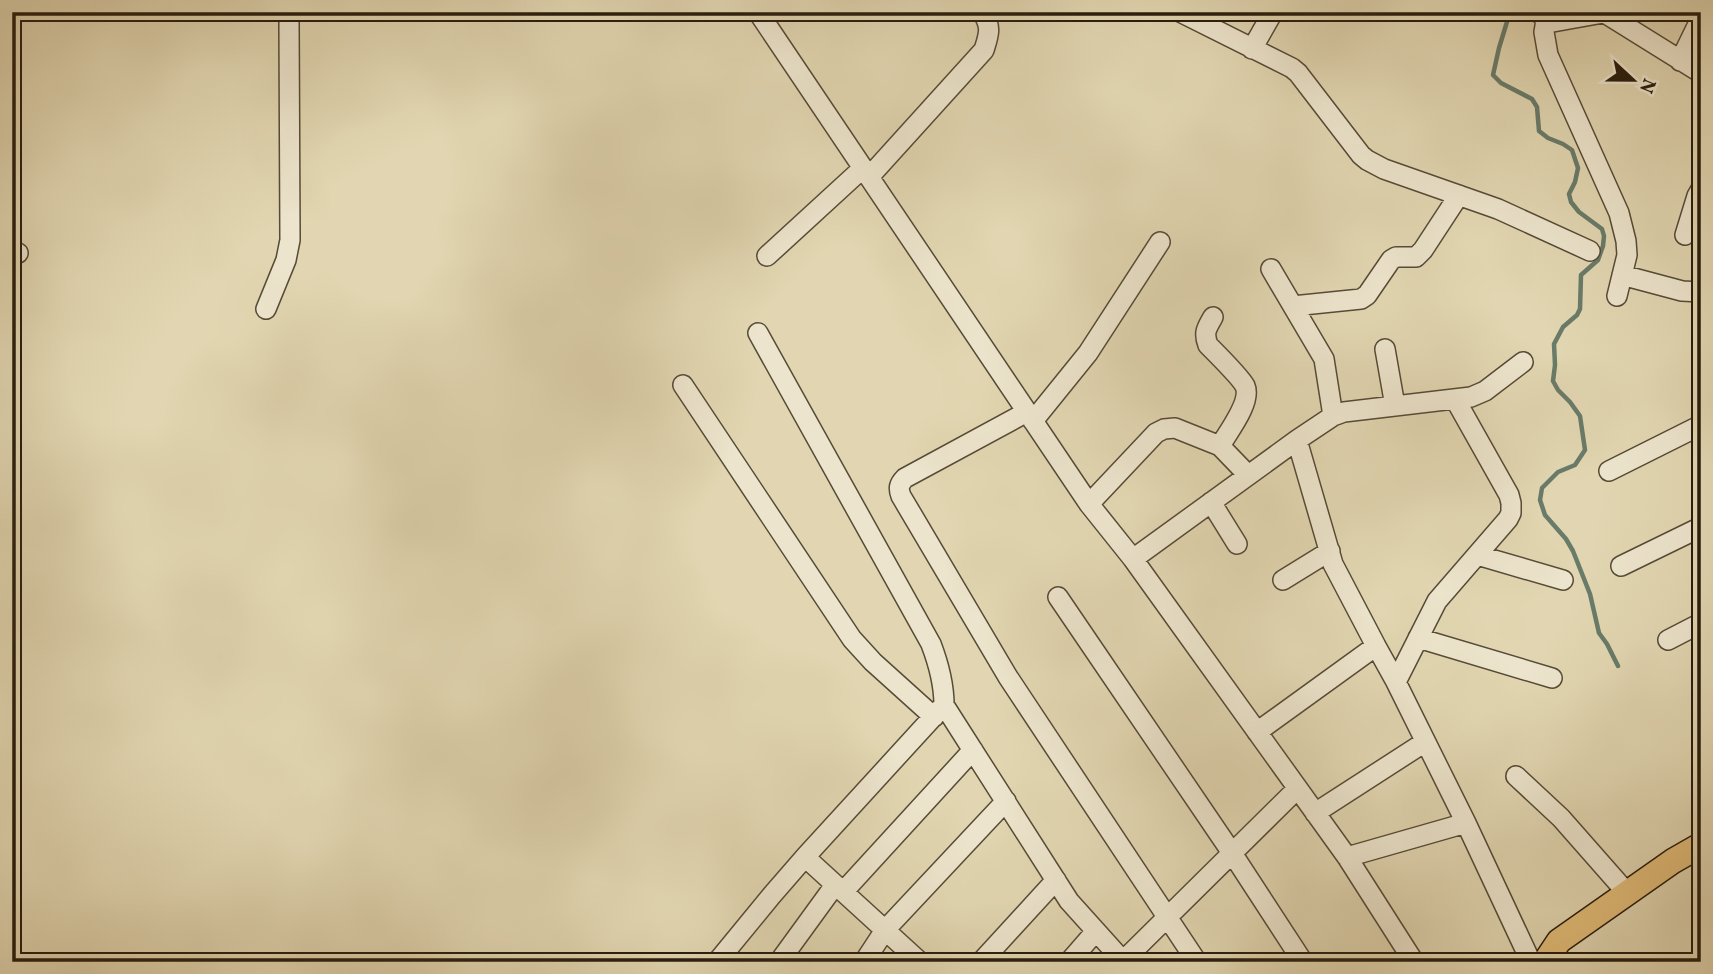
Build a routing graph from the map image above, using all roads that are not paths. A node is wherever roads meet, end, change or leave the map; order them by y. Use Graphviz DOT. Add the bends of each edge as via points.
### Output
graph roads {
  1 [pos="287,12"];
  2 [pos="758,12"];
  3 [pos="982,12"];
  4 [pos="1180,12"];
  5 [pos="1273,12"];
  6 [pos="1603,12"];
  7 [pos="1543,16"];
  8 [pos="1701,18"];
  9 [pos="1252,49"];
  10 [pos="1680,61"];
  11 [pos="1701,73"];
  12 [pos="866,173"];
  13 [pos="1701,189"];
  14 [pos="1460,195"];
  15 [pos="1685,236"];
  16 [pos="1160,242"];
  17 [pos="1590,251"];
  18 [pos="767,256"];
  19 [pos="1271,269"];
  20 [pos="1622,275"];
  21 [pos="1701,292"];
  22 [pos="1617,296"];
  23 [pos="1293,306"];
  24 [pos="266,309"];
  25 [pos="1213,317"];
  26 [pos="758,333"];
  27 [pos="1385,349"];
  28 [pos="1523,362"];
  29 [pos="683,385"];
  30 [pos="1455,400"];
  31 [pos="1395,406"];
  32 [pos="1030,416"];
  33 [pos="1333,416"];
  34 [pos="1701,425"];
  35 [pos="1297,440"];
  36 [pos="1220,446"];
  37 [pos="1609,471"];
  38 [pos="1248,475"];
  39 [pos="1211,502"];
  40 [pos="1089,504"];
  41 [pos="1701,527"];
  42 [pos="1237,544"];
  43 [pos="1330,551"];
  44 [pos="1477,555"];
  45 [pos="1133,559"];
  46 [pos="1622,566"];
  47 [pos="1283,580"];
  48 [pos="1563,580"];
  49 [pos="1058,597"];
  50 [pos="1701,623"];
  51 [pos="1418,638"];
  52 [pos="1668,639"];
  53 [pos="1376,646"];
  54 [pos="1552,678"];
  55 [pos="1396,682"];
  56 [pos="939,711"];
  57 [pos="1257,732"];
  58 [pos="1425,742"];
  59 [pos="973,750"];
  60 [pos="1516,776"];
  61 [pos="1297,789"];
  62 [pos="1006,802"];
  63 [pos="1315,813"];
  64 [pos="1466,822"];
  65 [pos="1699,846"];
  66 [pos="1232,853"];
  67 [pos="1347,857"];
  68 [pos="805,858"];
  69 [pos="1056,880"];
  70 [pos="839,888"];
  71 [pos="1627,893"];
  72 [pos="1168,917"];
  73 [pos="885,930"];
  74 [pos="1096,931"];
  75 [pos="1123,961"];
  76 [pos="717,962"];
  77 [pos="779,962"];
  78 [pos="864,962"];
  79 [pos="920,962"];
  80 [pos="981,962"];
  81 [pos="1069,962"];
  82 [pos="1197,962"];
  83 [pos="1303,962"];
  84 [pos="1414,962"];
  85 [pos="1531,962"];
  86 [pos="1545,962"];
  1 -- 24 [label="street" via="290,240"];
  2 -- 12 [label="street"];
  3 -- 12 [label="street" via="989,36 984,50 883,163"];
  4 -- 9 [label="street"];
  5 -- 9 [label="street"];
  6 -- 7 [label="street" via="1553,22"];
  6 -- 10 [label="street"];
  7 -- 20 [label="street" via="1548,55 1623,225 1627,256"];
  8 -- 10 [label="street"];
  9 -- 14 [label="street" via="1298,73 1367,160"];
  10 -- 11 [label="street"];
  12 -- 18 [label="street"];
  12 -- 32 [label="street"];
  13 -- 15 [label="street"];
  14 -- 17 [label="street"];
  14 -- 23 [label="street" via="1423,250 1416,257 1391,260 1361,299"];
  16 -- 32 [label="street" via="1088,353"];
  19 -- 23 [label="street"];
  20 -- 21 [label="street"];
  20 -- 22 [label="street"];
  23 -- 33 [label="street" via="1324,359"];
  25 -- 36 [label="street" via="1206,330 1208,345 1245,386 1246,397"];
  26 -- 56 [label="street" via="931,644 944,686"];
  27 -- 31 [label="street"];
  28 -- 30 [label="street" via="1485,391"];
  29 -- 56 [label="street" via="852,639 873,662"];
  30 -- 31 [label="street"];
  30 -- 44 [label="street" via="1511,503 1508,519"];
  31 -- 33 [label="street"];
  32 -- 40 [label="street"];
  32 -- 72 [label="street" via="905,478 899,489 1008,677"];
  33 -- 35 [label="street"];
  34 -- 37 [label="street"];
  35 -- 38 [label="street"];
  35 -- 43 [label="street"];
  36 -- 38 [label="street"];
  36 -- 40 [label="street" via="1175,428 1164,429"];
  38 -- 39 [label="street"];
  39 -- 42 [label="street"];
  39 -- 45 [label="street"];
  40 -- 45 [label="street"];
  41 -- 46 [label="street"];
  43 -- 47 [label="street"];
  43 -- 53 [label="street"];
  44 -- 48 [label="street"];
  44 -- 51 [label="street" via="1437,601"];
  45 -- 57 [label="street"];
  49 -- 66 [label="street"];
  50 -- 52 [label="street"];
  51 -- 54 [label="street"];
  51 -- 55 [label="street"];
  53 -- 55 [label="street"];
  53 -- 57 [label="street"];
  55 -- 58 [label="street"];
  56 -- 59 [label="street"];
  56 -- 68 [label="street"];
  57 -- 61 [label="street"];
  58 -- 63 [label="street"];
  58 -- 64 [label="street"];
  59 -- 62 [label="street"];
  59 -- 70 [label="street"];
  60 -- 71 [label="street" via="1561,818"];
  61 -- 63 [label="street"];
  61 -- 66 [label="street"];
  62 -- 69 [label="street"];
  62 -- 73 [label="street"];
  63 -- 67 [label="street"];
  64 -- 67 [label="street"];
  64 -- 85 [label="street"];
  65 -- 71 [label="main road"];
  66 -- 72 [label="street"];
  66 -- 83 [label="street"];
  67 -- 84 [label="street"];
  68 -- 70 [label="street"];
  68 -- 76 [label="street"];
  69 -- 74 [label="street"];
  69 -- 80 [label="street"];
  70 -- 73 [label="street"];
  70 -- 77 [label="street"];
  71 -- 86 [label="main road" via="1559,941"];
  72 -- 75 [label="street"];
  72 -- 82 [label="street"];
  73 -- 78 [label="street"];
  73 -- 79 [label="street"];
  74 -- 75 [label="street"];
  74 -- 81 [label="street"];
}
